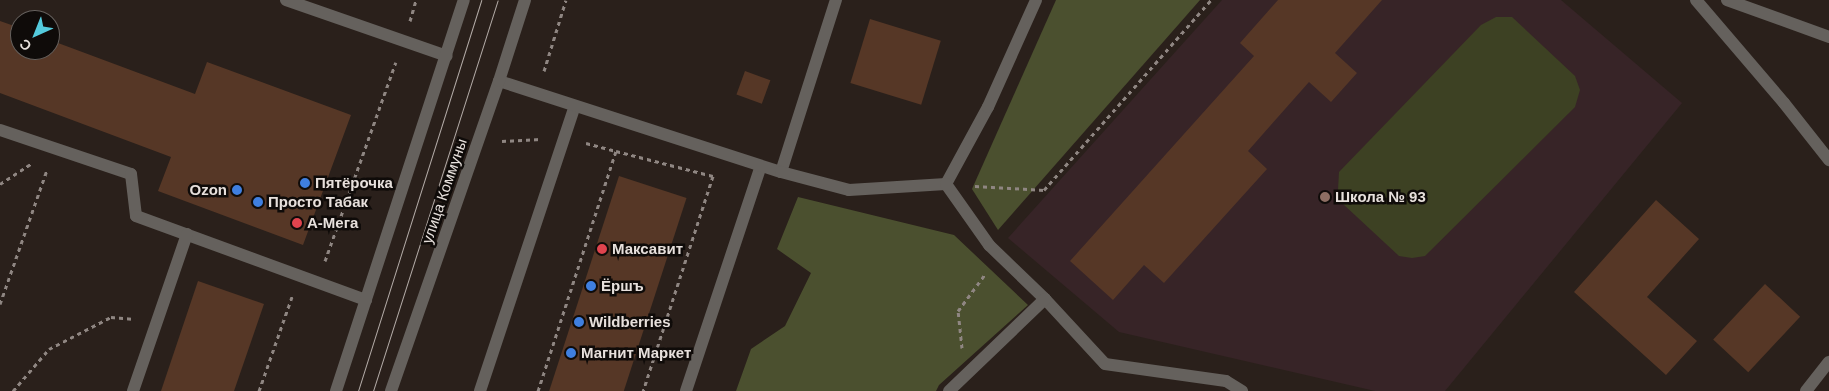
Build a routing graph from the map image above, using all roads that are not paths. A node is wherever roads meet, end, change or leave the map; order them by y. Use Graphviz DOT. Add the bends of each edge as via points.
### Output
graph roads {
  1 [pos="286,0"];
  2 [pos="464,0"];
  3 [pos="525,0"];
  4 [pos="836,0"];
  5 [pos="1036,0"];
  6 [pos="1696,0"];
  7 [pos="1727,0"];
  8 [pos="1829,37"];
  9 [pos="447,56"];
  10 [pos="499,81"];
  11 [pos="575,106"];
  12 [pos="0,130"];
  13 [pos="1829,160"];
  14 [pos="761,166"];
  15 [pos="781,172"];
  16 [pos="946,184"];
  17 [pos="187,234"];
  18 [pos="366,300"];
  19 [pos="1045,300"];
  20 [pos="1829,362"];
  21 [pos="133,391"];
  22 [pos="336,391"];
  23 [pos="391,391"];
  24 [pos="480,391"];
  25 [pos="686,391"];
  26 [pos="949,391"];
  27 [pos="1242,391"];
  28 [pos="1806,391"];
  1 -- 9 [label="street"];
  2 -- 9 [label="street"];
  3 -- 10 [label="street, улица Коммуны"];
  4 -- 15 [label="street"];
  5 -- 16 [label="street" via="988,107"];
  6 -- 13 [label="street"];
  7 -- 8 [label="street"];
  9 -- 18 [label="street"];
  10 -- 11 [label="street"];
  10 -- 23 [label="street, улица Коммуны"];
  11 -- 14 [label="street"];
  11 -- 24 [label="street"];
  12 -- 17 [label="street" via="131,174 136,216"];
  14 -- 15 [label="street"];
  14 -- 25 [label="street"];
  15 -- 16 [label="street" via="849,190"];
  16 -- 19 [label="street" via="989,245"];
  17 -- 18 [label="street"];
  17 -- 21 [label="street"];
  18 -- 22 [label="street"];
  19 -- 26 [label="street"];
  19 -- 27 [label="street" via="1105,364 1226,381"];
  20 -- 28 [label="street"];
}
